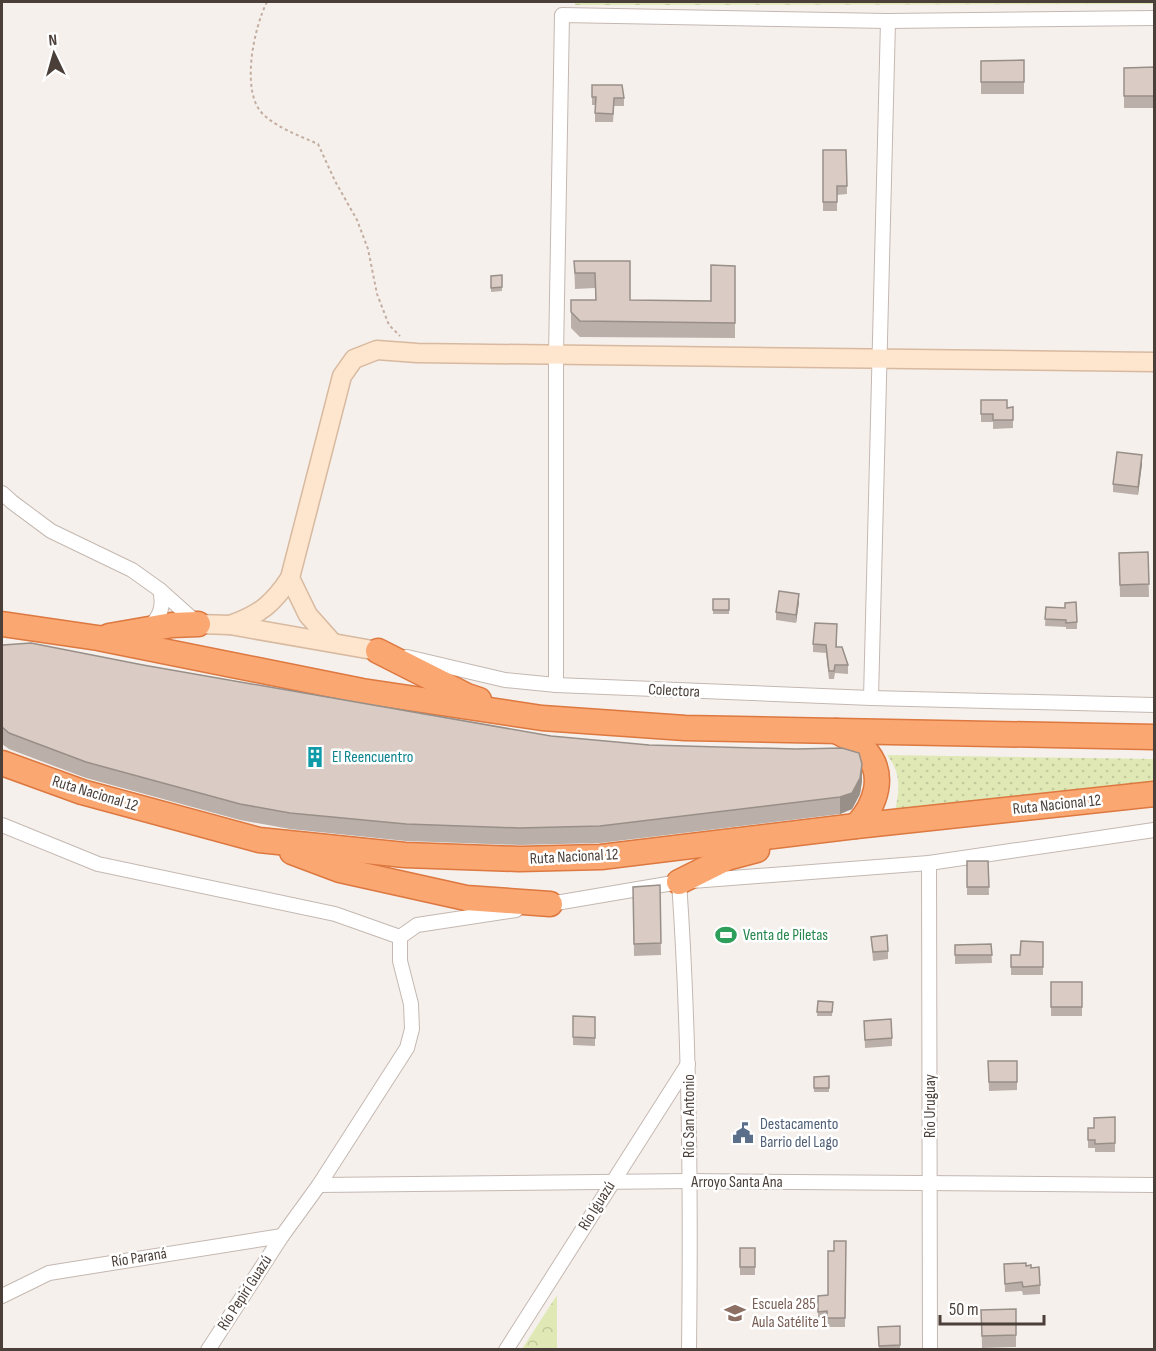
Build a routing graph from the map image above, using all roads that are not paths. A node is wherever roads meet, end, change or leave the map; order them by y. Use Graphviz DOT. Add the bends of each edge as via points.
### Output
graph roads {
  1 [pos="1155,18"];
  2 [pos="888,21"];
  3 [pos="556,355"];
  4 [pos="879,360"];
  5 [pos="1155,362"];
  6 [pos="2,493"];
  7 [pos="290,578"];
  8 [pos="160,590"];
  9 [pos="2,624"];
  10 [pos="198,624"];
  11 [pos="230,625"];
  12 [pos="146,628"];
  13 [pos="33,629"];
  14 [pos="98,638"];
  15 [pos="2,640"];
  16 [pos="332,642"];
  17 [pos="378,651"];
  18 [pos="556,685"];
  19 [pos="871,698"];
  20 [pos="1155,705"];
  21 [pos="542,718"];
  22 [pos="836,731"];
  23 [pos="1155,737"];
  24 [pos="2,763"];
  25 [pos="1155,794"];
  26 [pos="2,825"];
  27 [pos="856,826"];
  28 [pos="824,830"];
  29 [pos="1155,830"];
  30 [pos="259,840"];
  31 [pos="929,863"];
  32 [pos="679,882"];
  33 [pos="550,904"];
  34 [pos="400,937"];
  35 [pos="688,1064"];
  36 [pos="689,1181"];
  37 [pos="612,1182"];
  38 [pos="930,1183"];
  39 [pos="319,1185"];
  40 [pos="1155,1185"];
  41 [pos="282,1236"];
  42 [pos="2,1296"];
  43 [pos="208,1350"];
  44 [pos="506,1350"];
  45 [pos="689,1350"];
  46 [pos="930,1350"];
  1 -- 2 [label="street"];
  2 -- 3 [label="street" via="562,15"];
  2 -- 4 [label="street"];
  3 -- 4 [label="main road"];
  3 -- 7 [label="main road" via="377,350 354,359 342,376"];
  3 -- 18 [label="street"];
  4 -- 5 [label="main road"];
  4 -- 19 [label="street"];
  6 -- 8 [label="street" via="51,531 132,570"];
  7 -- 11 [label="main road" via="265,608"];
  7 -- 16 [label="main road" via="308,615"];
  8 -- 10 [label="street"];
  8 -- 12 [label="street" via="162,608"];
  9 -- 13 [label="highway"];
  10 -- 11 [label="main road, Colectora"];
  10 -- 12 [label="highway"];
  11 -- 16 [label="main road, Colectora"];
  12 -- 14 [label="highway"];
  13 -- 14 [label="highway"];
  13 -- 15 [label="highway"];
  14 -- 21 [label="highway" via="362,692"];
  16 -- 17 [label="main road, Colectora"];
  17 -- 18 [label="street, Colectora" via="505,680"];
  17 -- 21 [label="highway" via="467,696"];
  18 -- 19 [label="street, Colectora"];
  19 -- 20 [label="street, Colectora"];
  21 -- 22 [label="highway" via="685,728"];
  22 -- 23 [label="highway"];
  22 -- 27 [label="highway" via="865,750 874,765 875,798 868,814"];
  24 -- 30 [label="highway, Ruta Nacional 12" via="82,792"];
  25 -- 27 [label="highway, Ruta Nacional 12"];
  26 -- 34 [label="street" via="98,864 335,914"];
  27 -- 28 [label="highway, Ruta Nacional 12"];
  28 -- 30 [label="highway, Ruta Nacional 12" via="601,857 519,860 405,855"];
  28 -- 32 [label="highway" via="727,858"];
  29 -- 31 [label="street"];
  30 -- 33 [label="highway" via="340,870 455,896"];
  31 -- 32 [label="street"];
  31 -- 38 [label="street, Río Uruguay"];
  32 -- 33 [label="street"];
  32 -- 35 [label="street, Río San Antonio"];
  33 -- 34 [label="street" via="417,925"];
  34 -- 39 [label="street, Río Pepirí Guazú" via="400,961 411,1004 412,1029 407,1048"];
  35 -- 36 [label="street, Río San Antonio"];
  35 -- 37 [label="street, Río Iguazú"];
  36 -- 37 [label="street, Arroyo Santa Ana"];
  36 -- 38 [label="street, Arroyo Santa Ana"];
  36 -- 45 [label="street, Río San Antonio"];
  37 -- 39 [label="street, Arroyo Santa Ana"];
  37 -- 44 [label="street, Río Iguazú"];
  38 -- 40 [label="street, Arroyo Santa Ana"];
  38 -- 46 [label="street, Río Uruguay"];
  39 -- 41 [label="street, Río Pepirí Guazú"];
  41 -- 42 [label="street, Río Paraná" via="49,1273"];
  41 -- 43 [label="street, Río Pepirí Guazú"];
}
